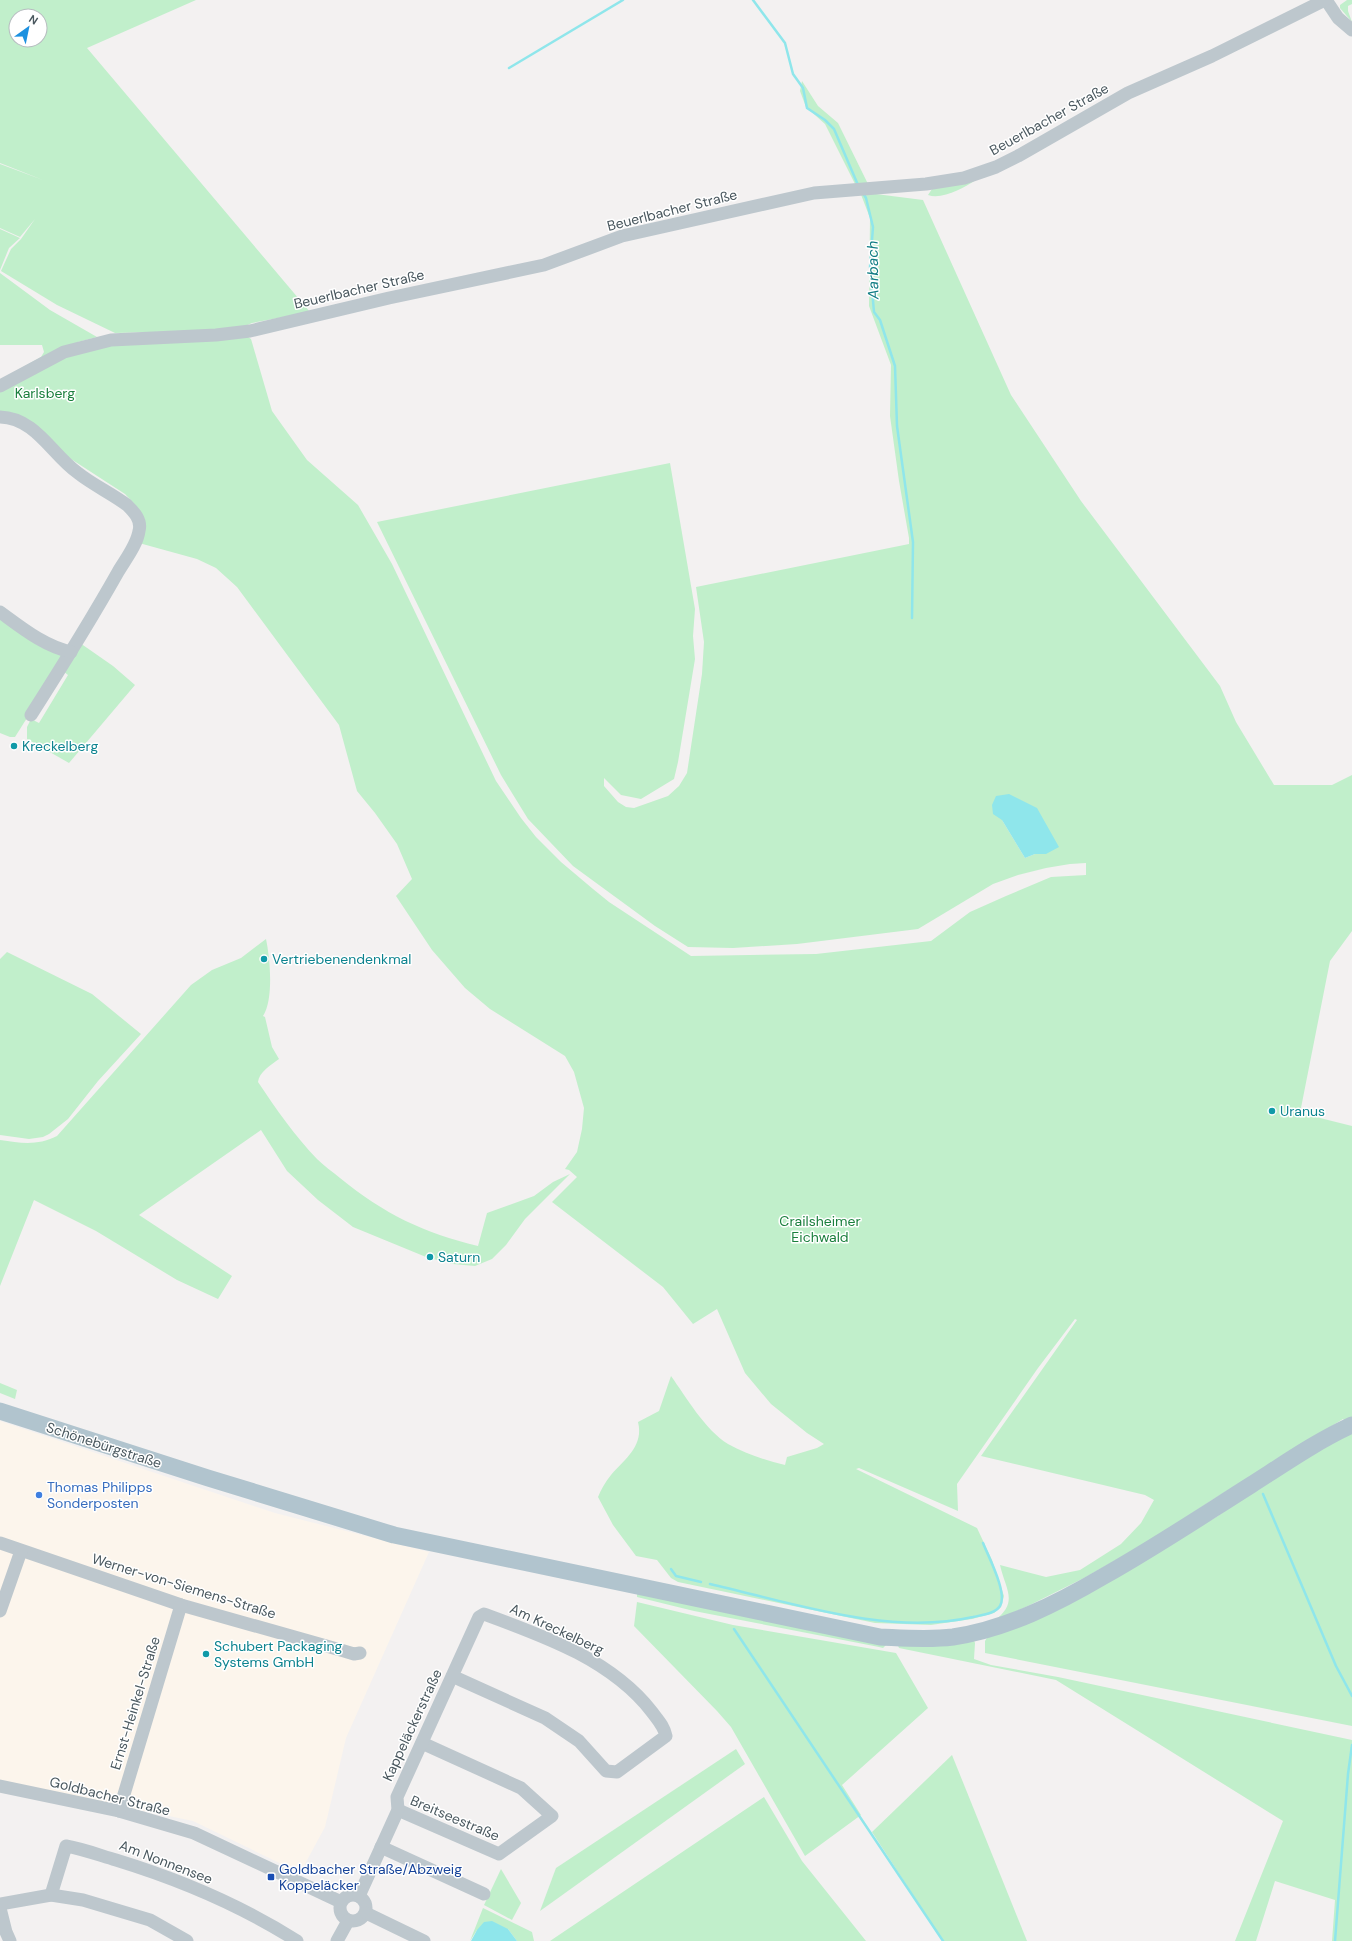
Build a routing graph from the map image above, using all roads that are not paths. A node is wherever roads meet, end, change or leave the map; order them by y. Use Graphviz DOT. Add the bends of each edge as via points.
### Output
graph roads {
  1 [pos="1325,0"];
  2 [pos="1352,30"];
  3 [pos="0,386"];
  4 [pos="0,417"];
  5 [pos="0,612"];
  6 [pos="71,652"];
  7 [pos="31,716"];
  8 [pos="0,1411"];
  9 [pos="1352,1424"];
  10 [pos="0,1543"];
  11 [pos="21,1551"];
  12 [pos="181,1604"];
  13 [pos="0,1611"];
  14 [pos="484,1614"];
  15 [pos="360,1653"];
  16 [pos="452,1676"];
  17 [pos="422,1743"];
  18 [pos="0,1786"];
  19 [pos="398,1810"];
  20 [pos="119,1811"];
  21 [pos="382,1847"];
  22 [pos="484,1894"];
  23 [pos="51,1895"];
  24 [pos="359,1896"];
  25 [pos="342,1902"];
  26 [pos="0,1904"];
  27 [pos="0,1908"];
  28 [pos="366,1913"];
  29 [pos="348,1921"];
  30 [pos="10,1941"];
  31 [pos="187,1941"];
  32 [pos="297,1941"];
  33 [pos="337,1941"];
  34 [pos="424,1941"];
  1 -- 2 [label="street" via="1338,18"];
  1 -- 3 [label="street, Beuerlbacher Straße" via="1212,56 1128,93 1007,162 964,178 926,184 814,193 622,236 544,264 250,331 111,340 64,352"];
  4 -- 6 [label="street" via="15,420 33,429 74,471 127,505 139,523 140,531 137,537"];
  5 -- 6 [label="street" via="48,645"];
  6 -- 7 [label="street"];
  8 -- 9 [label="main road, Schönebürgstraße" via="394,1535 880,1637 928,1639 978,1632 1047,1607 1126,1564"];
  10 -- 11 [label="street, Werner-von-Siemens-Straße"];
  11 -- 12 [label="street, Werner-von-Siemens-Straße"];
  11 -- 13 [label="street"];
  12 -- 15 [label="street, Werner-von-Siemens-Straße" via="354,1654"];
  12 -- 20 [label="street, Ernst-Heinkel-Straße"];
  14 -- 16 [label="street, Kappeläckerstraße" via="479,1617"];
  14 -- 16 [label="street, Am Kreckelberg" via="580,1654 609,1671 643,1700 664,1728 666,1736 617,1772 606,1771 579,1741 545,1718"];
  16 -- 17 [label="street, Kappeläckerstraße"];
  17 -- 19 [label="street, Kappeläckerstraße" via="397,1797"];
  17 -- 19 [label="street, Breitseestraße" via="521,1788 552,1816 499,1854"];
  18 -- 20 [label="street, Goldbacher Straße"];
  19 -- 21 [label="street, Kappeläckerstraße"];
  20 -- 25 [label="street, Goldbacher Straße" via="194,1833"];
  21 -- 22 [label="street"];
  21 -- 24 [label="street, Kappeläckerstraße"];
  23 -- 26 [label="street"];
  23 -- 31 [label="street" via="83,1900 150,1920"];
  23 -- 32 [label="street, Am Nonnensee" via="66,1846 80,1848 150,1870 227,1903"];
  24 -- 25 [label="street" via="348,1896"];
  24 -- 28 [label="street" via="366,1905"];
  25 -- 29 [label="street" via="341,1914"];
  27 -- 30 [label="street"];
  28 -- 29 [label="street" via="360,1920"];
  28 -- 34 [label="street"];
  29 -- 33 [label="street"];
}
